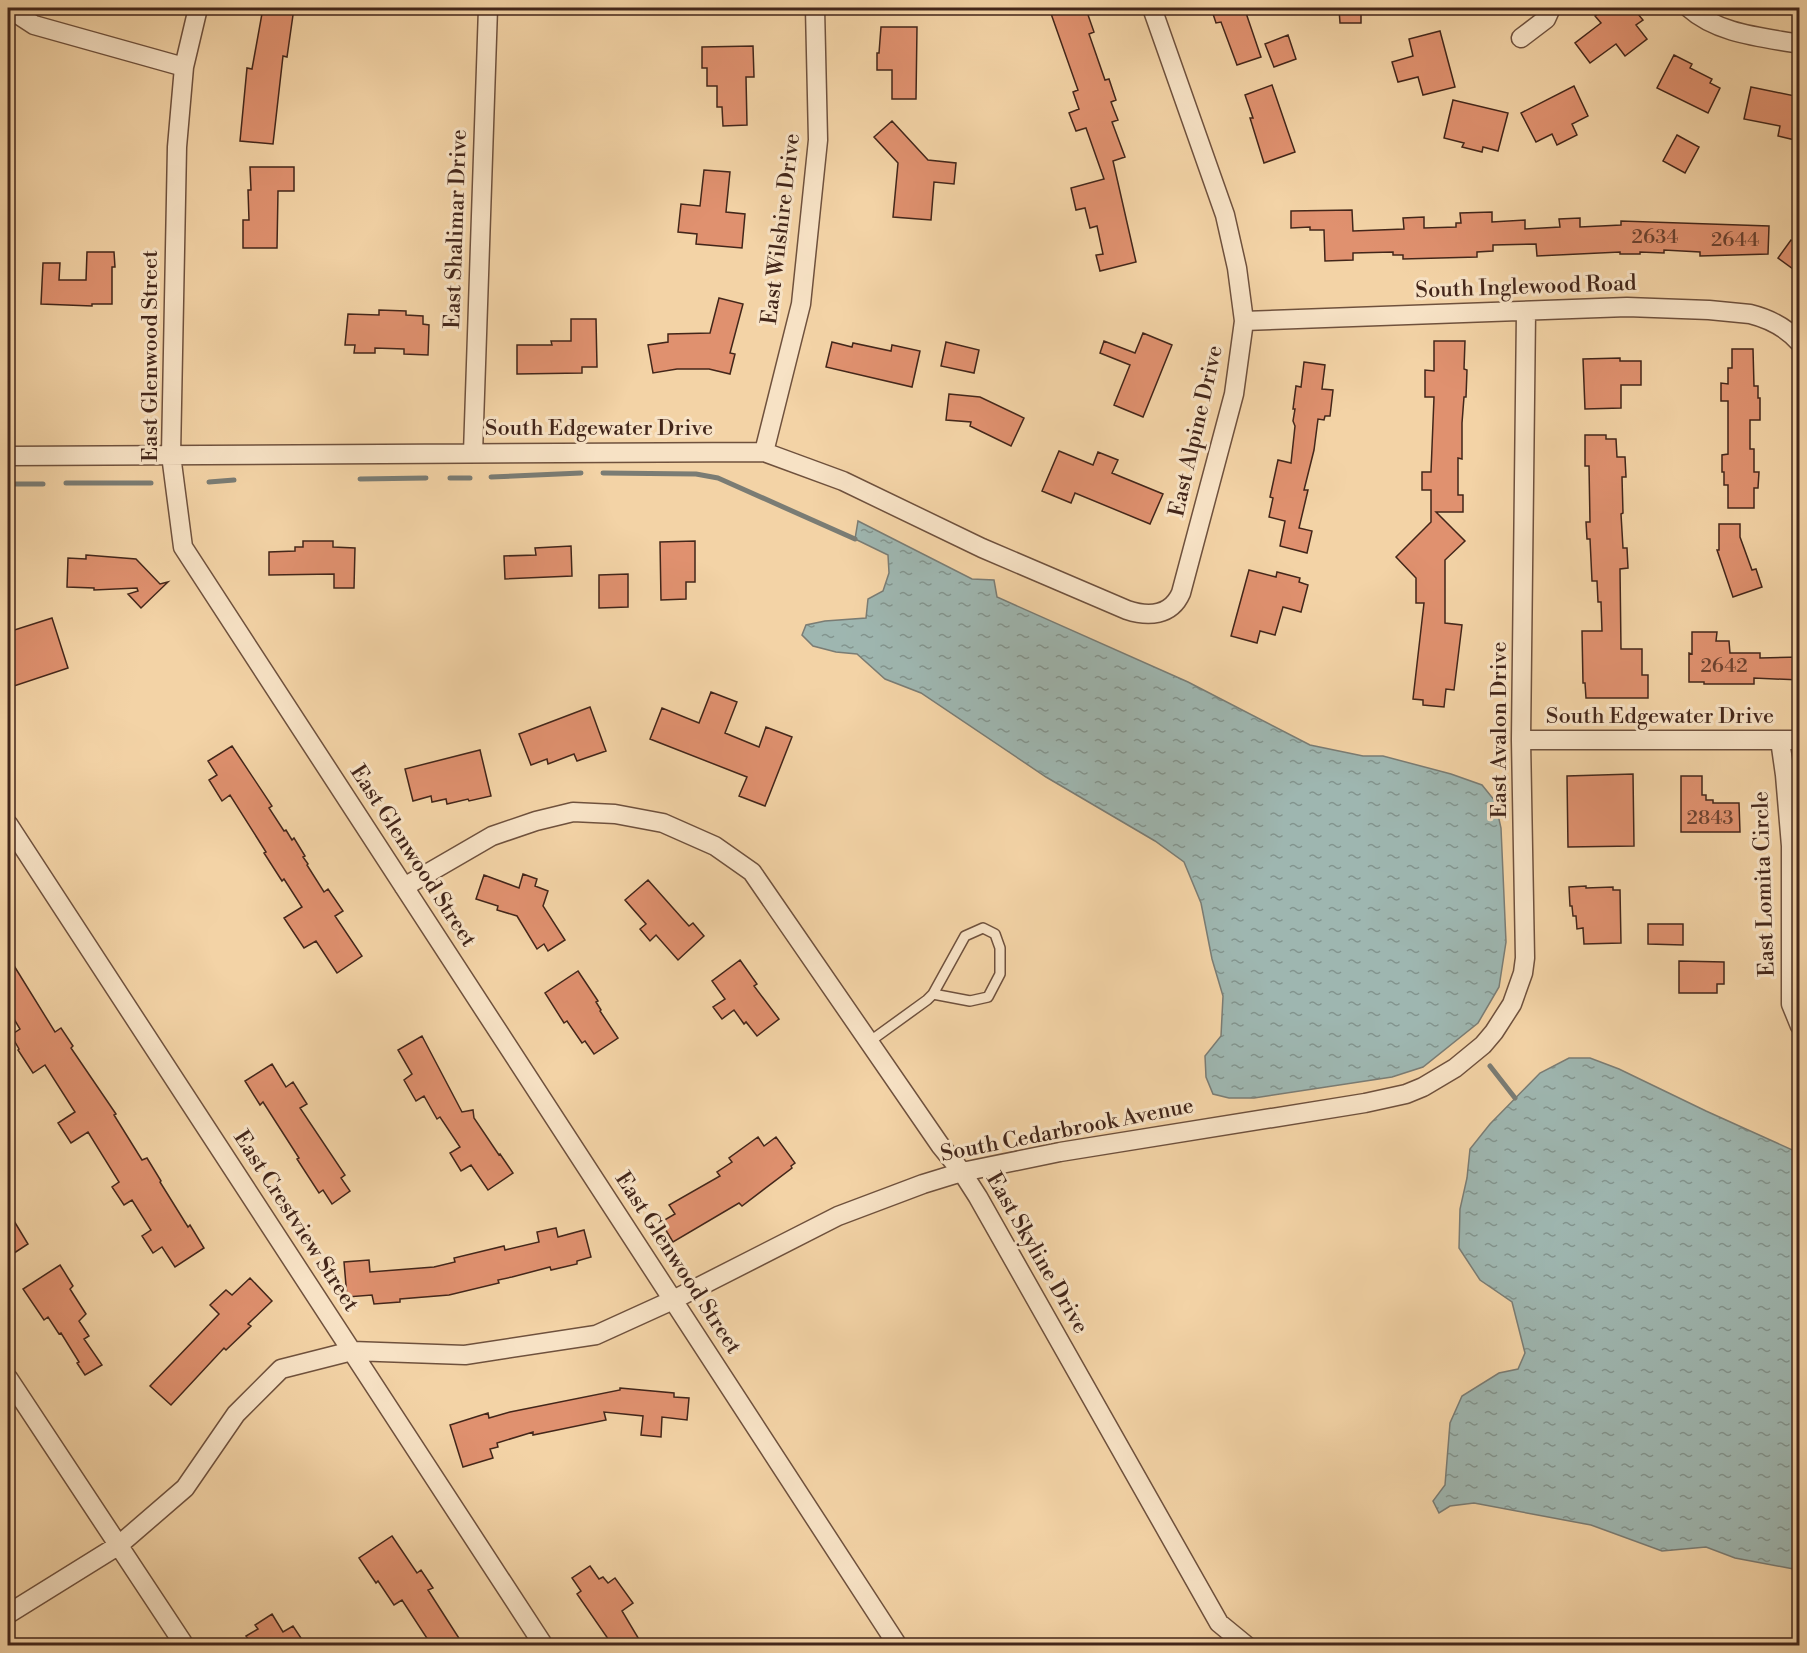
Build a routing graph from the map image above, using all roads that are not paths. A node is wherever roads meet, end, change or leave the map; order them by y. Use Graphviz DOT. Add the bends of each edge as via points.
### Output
graph roads {
  1 [pos="8,8"];
  2 [pos="198,8"];
  3 [pos="488,8"];
  4 [pos="815,8"];
  5 [pos="1152,8"];
  6 [pos="1551,8"];
  7 [pos="1689,8"];
  8 [pos="1521,38"];
  9 [pos="1800,44"];
  10 [pos="184,67"];
  11 [pos="1526,312"];
  12 [pos="1244,321"];
  13 [pos="1800,343"];
  14 [pos="764,452"];
  15 [pos="473,453"];
  16 [pos="171,455"];
  17 [pos="8,456"];
  18 [pos="1158,614"];
  19 [pos="1521,740"];
  20 [pos="1780,740"];
  21 [pos="1800,740"];
  22 [pos="8,824"];
  23 [pos="404,887"];
  24 [pos="933,994"];
  25 [pos="1800,1026"];
  26 [pos="869,1042"];
  27 [pos="1406,1094"];
  28 [pos="962,1172"];
  29 [pos="673,1300"];
  30 [pos="352,1351"];
  31 [pos="8,1378"];
  32 [pos="119,1545"];
  33 [pos="8,1614"];
  34 [pos="185,1646"];
  35 [pos="544,1646"];
  36 [pos="898,1646"];
  37 [pos="1247,1646"];
  1 -- 10 [label="street" via="34,25"];
  2 -- 10 [label="street, East Glenwood Street"];
  3 -- 15 [label="street, East Shalimar Drive"];
  4 -- 14 [label="street, East Wilshire Drive" via="818,140 801,304"];
  5 -- 12 [label="street, East Alpine Drive" via="1225,215"];
  6 -- 8 [label="street" via="1546,19"];
  7 -- 9 [label="street" via="1725,28"];
  10 -- 16 [label="street, East Glenwood Street" via="177,147"];
  11 -- 12 [label="street, South Inglewood Road"];
  11 -- 13 [label="street, South Inglewood Road" via="1627,307 1750,314 1784,328"];
  11 -- 19 [label="street, East Avalon Drive"];
  12 -- 18 [label="street, East Alpine Drive" via="1234,394 1181,593 1173,606"];
  14 -- 15 [label="street, South Edgewater Drive"];
  14 -- 18 [label="street, South Edgewater Drive" via="843,482 982,548 1127,610"];
  15 -- 16 [label="street, South Edgewater Drive"];
  16 -- 17 [label="street, South Edgewater Drive"];
  16 -- 23 [label="street, East Glenwood Street" via="183,547"];
  19 -- 20 [label="street, South Edgewater Drive"];
  19 -- 27 [label="street, East Avalon Drive" via="1526,942 1518,989 1505,1017 1483,1045 1440,1078"];
  20 -- 21 [label="street, South Edgewater Drive"];
  20 -- 25 [label="street, East Lomita Circle" via="1791,846 1791,1004"];
  22 -- 30 [label="street, East Crestview Street"];
  23 -- 26 [label="street, East Skyline Drive" via="492,836 536,820 573,812 615,814 663,823 715,846 752,872"];
  23 -- 29 [label="street, East Glenwood Street"];
  24 -- 24 [label="lane" via="965,936 983,928 995,934 1000,948 1000,974 988,997 970,1001"];
  24 -- 26 [label="lane"];
  26 -- 28 [label="street, East Skyline Drive"];
  27 -- 28 [label="street, South Cedarbrook Avenue"];
  28 -- 29 [label="street, South Cedarbrook Avenue" via="838,1216"];
  28 -- 37 [label="street, East Skyline Drive" via="1219,1623"];
  29 -- 30 [label="street, South Cedarbrook Avenue" via="596,1335 465,1355"];
  29 -- 36 [label="street, East Glenwood Street"];
  30 -- 32 [label="street, South Cedarbrook Avenue" via="281,1368 236,1414 185,1488"];
  30 -- 35 [label="street, East Crestview Street"];
  31 -- 32 [label="street"];
  32 -- 33 [label="street, South Cedarbrook Avenue"];
  32 -- 34 [label="street"];
}
